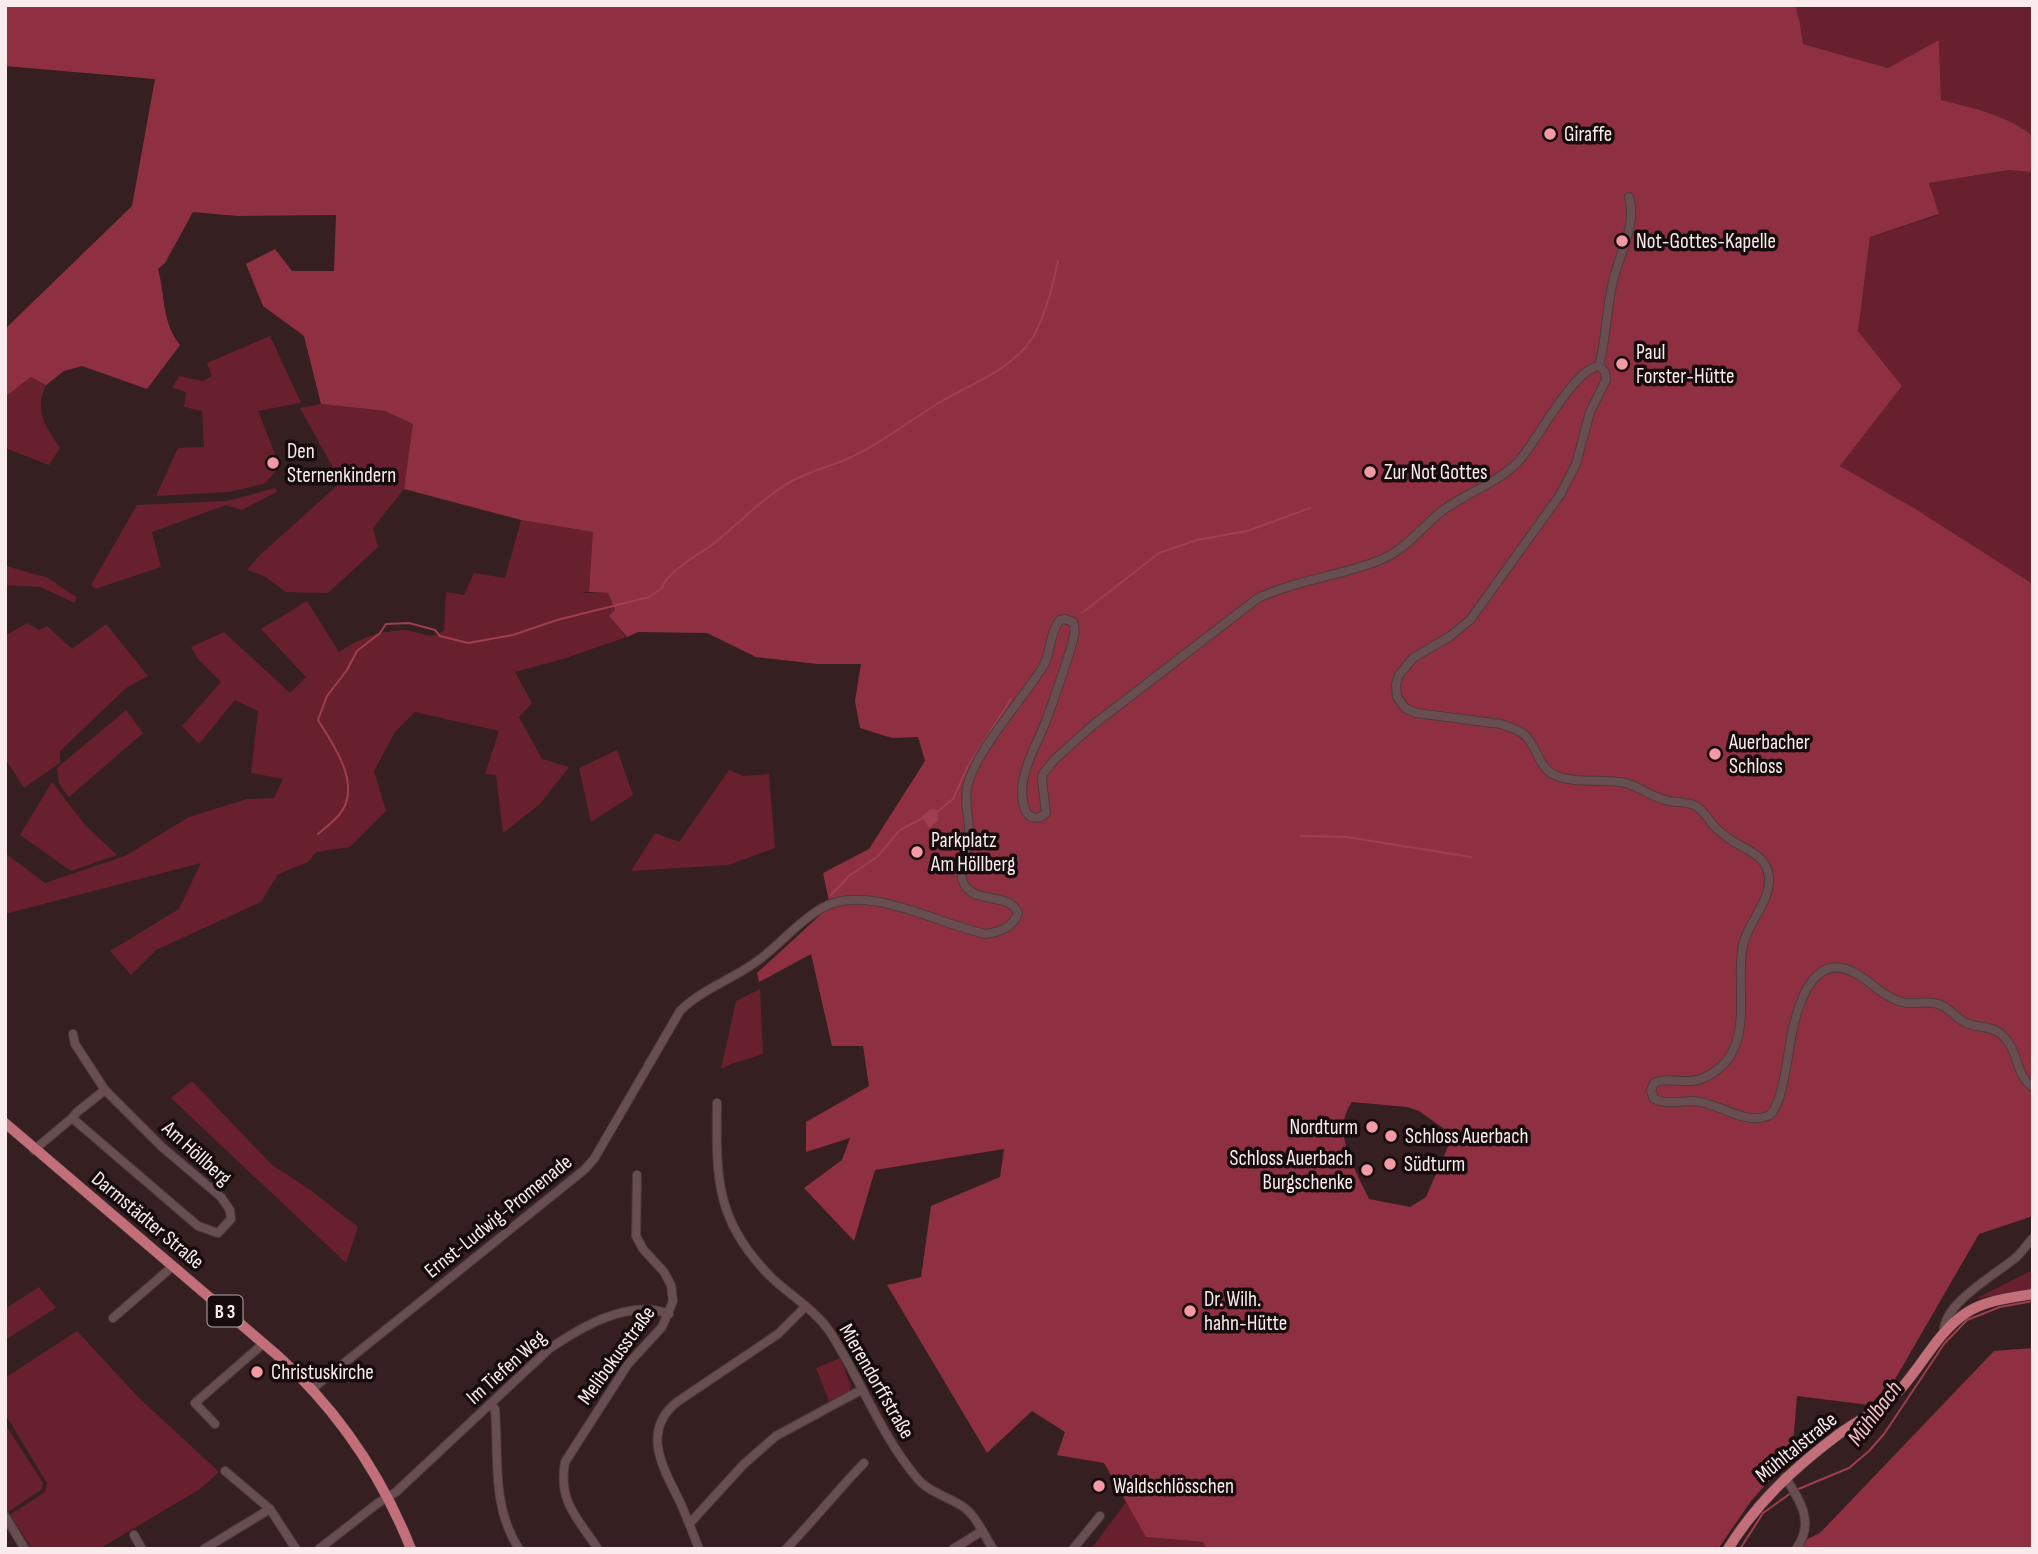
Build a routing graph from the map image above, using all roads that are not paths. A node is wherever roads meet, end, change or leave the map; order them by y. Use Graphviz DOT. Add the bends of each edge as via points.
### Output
graph roads {
  1 [pos="1629,197"];
  2 [pos="1599,366"];
  3 [pos="73,1034"];
  4 [pos="2033,1087"];
  5 [pos="105,1090"];
  6 [pos="717,1102"];
  7 [pos="72,1118"];
  8 [pos="5,1123"];
  9 [pos="34,1150"];
  10 [pos="637,1175"];
  11 [pos="2033,1238"];
  12 [pos="173,1266"];
  13 [pos="2033,1294"];
  14 [pos="806,1307"];
  15 [pos="669,1314"];
  16 [pos="113,1318"];
  17 [pos="1944,1333"];
  18 [pos="264,1343"];
  19 [pos="312,1389"];
  20 [pos="861,1390"];
  21 [pos="491,1404"];
  22 [pos="215,1424"];
  23 [pos="864,1463"];
  24 [pos="225,1471"];
  25 [pos="1785,1477"];
  26 [pos="388,1497"];
  27 [pos="270,1509"];
  28 [pos="5,1516"];
  29 [pos="1100,1516"];
  30 [pos="690,1523"];
  31 [pos="982,1531"];
  32 [pos="134,1535"];
  33 [pos="25,1549"];
  34 [pos="142,1549"];
  35 [pos="204,1549"];
  36 [pos="296,1549"];
  37 [pos="318,1549"];
  38 [pos="411,1549"];
  39 [pos="519,1549"];
  40 [pos="598,1549"];
  41 [pos="699,1549"];
  42 [pos="786,1549"];
  43 [pos="953,1549"];
  44 [pos="993,1549"];
  45 [pos="1073,1549"];
  46 [pos="1728,1549"];
  47 [pos="1796,1549"];
  1 -- 2 [label="street" via="1632,216 1611,287"];
  2 -- 4 [label="street" via="1606,380 1560,495 1478,610 1405,666 1396,691 1400,703 1410,712 1501,724 1519,732 1549,772 1559,777 1625,783 1666,801 1689,803 1720,832 1764,861 1769,885 1743,944 1743,1010 1732,1050 1722,1065 1702,1078 1654,1083 1654,1099 1704,1103 1753,1119 1770,1115 1780,1100 1803,993 1815,976 1834,969 1858,975 1893,999 1936,1003 1964,1022 1998,1031 2013,1048 2024,1081"];
  2 -- 19 [label="street, Ernst-Ludwig-Promenade" via="1590,369 1549,414 1524,455 1508,470 1441,512 1399,551 1258,598 1119,704 1048,767 1042,780 1046,813 1034,819 1024,806 1025,773 1060,683 1075,627 1065,619 1057,624 1049,654 975,767 966,798 969,832 963,881 975,894 1015,906 1018,913 1013,923 986,934 866,900 845,900 821,908 758,960 680,1011 584,1170"];
  3 -- 5 [label="street, Am Höllberg"];
  5 -- 7 [label="street"];
  5 -- 7 [label="street, Am Höllberg" via="221,1198 232,1214 218,1233 198,1226"];
  6 -- 14 [label="street, Mierendorffstraße" via="716,1165 724,1210 757,1262"];
  7 -- 9 [label="street"];
  8 -- 9 [label="main road, Darmstädter Straße / B 3"];
  9 -- 12 [label="main road, Darmstädter Straße / B 3"];
  10 -- 15 [label="street, Melibokusstraße" via="636,1236 671,1285"];
  11 -- 17 [label="street" via="1963,1300 1945,1322"];
  12 -- 16 [label="street"];
  12 -- 18 [label="main road, Darmstädter Straße / B 3"];
  13 -- 17 [label="main road, Mühltalstraße" via="1972,1310"];
  14 -- 20 [label="street, Mierendorffstraße" via="838,1345"];
  14 -- 30 [label="street" via="778,1334 677,1402 665,1415 658,1452"];
  15 -- 21 [label="street, Im Tiefen Weg" via="657,1309 619,1313 573,1332"];
  15 -- 40 [label="street, Melibokusstraße" via="663,1327 628,1364 565,1462 562,1479 567,1501"];
  17 -- 25 [label="main road, Mühltalstraße" via="1889,1401"];
  18 -- 19 [label="main road, Darmstädter Straße / B 3"];
  18 -- 22 [label="street" via="195,1403"];
  19 -- 26 [label="main road, Darmstädter Straße / B 3" via="354,1440"];
  20 -- 30 [label="street" via="776,1436"];
  20 -- 31 [label="street, Mierendorffstraße" via="920,1482 964,1508"];
  21 -- 26 [label="street, Im Tiefen Weg"];
  21 -- 39 [label="street" via="501,1507"];
  23 -- 42 [label="street"];
  24 -- 27 [label="street"];
  25 -- 46 [label="main road, Mühltalstraße"];
  25 -- 47 [label="street" via="1807,1529"];
  26 -- 37 [label="street, Im Tiefen Weg"];
  26 -- 38 [label="main road, Darmstädter Straße / B 3"];
  27 -- 35 [label="street"];
  27 -- 36 [label="street"];
  28 -- 33 [label="street"];
  29 -- 45 [label="street"];
  30 -- 41 [label="street"];
  31 -- 43 [label="street"];
  31 -- 44 [label="street, Mierendorffstraße"];
  32 -- 34 [label="street"];
}
